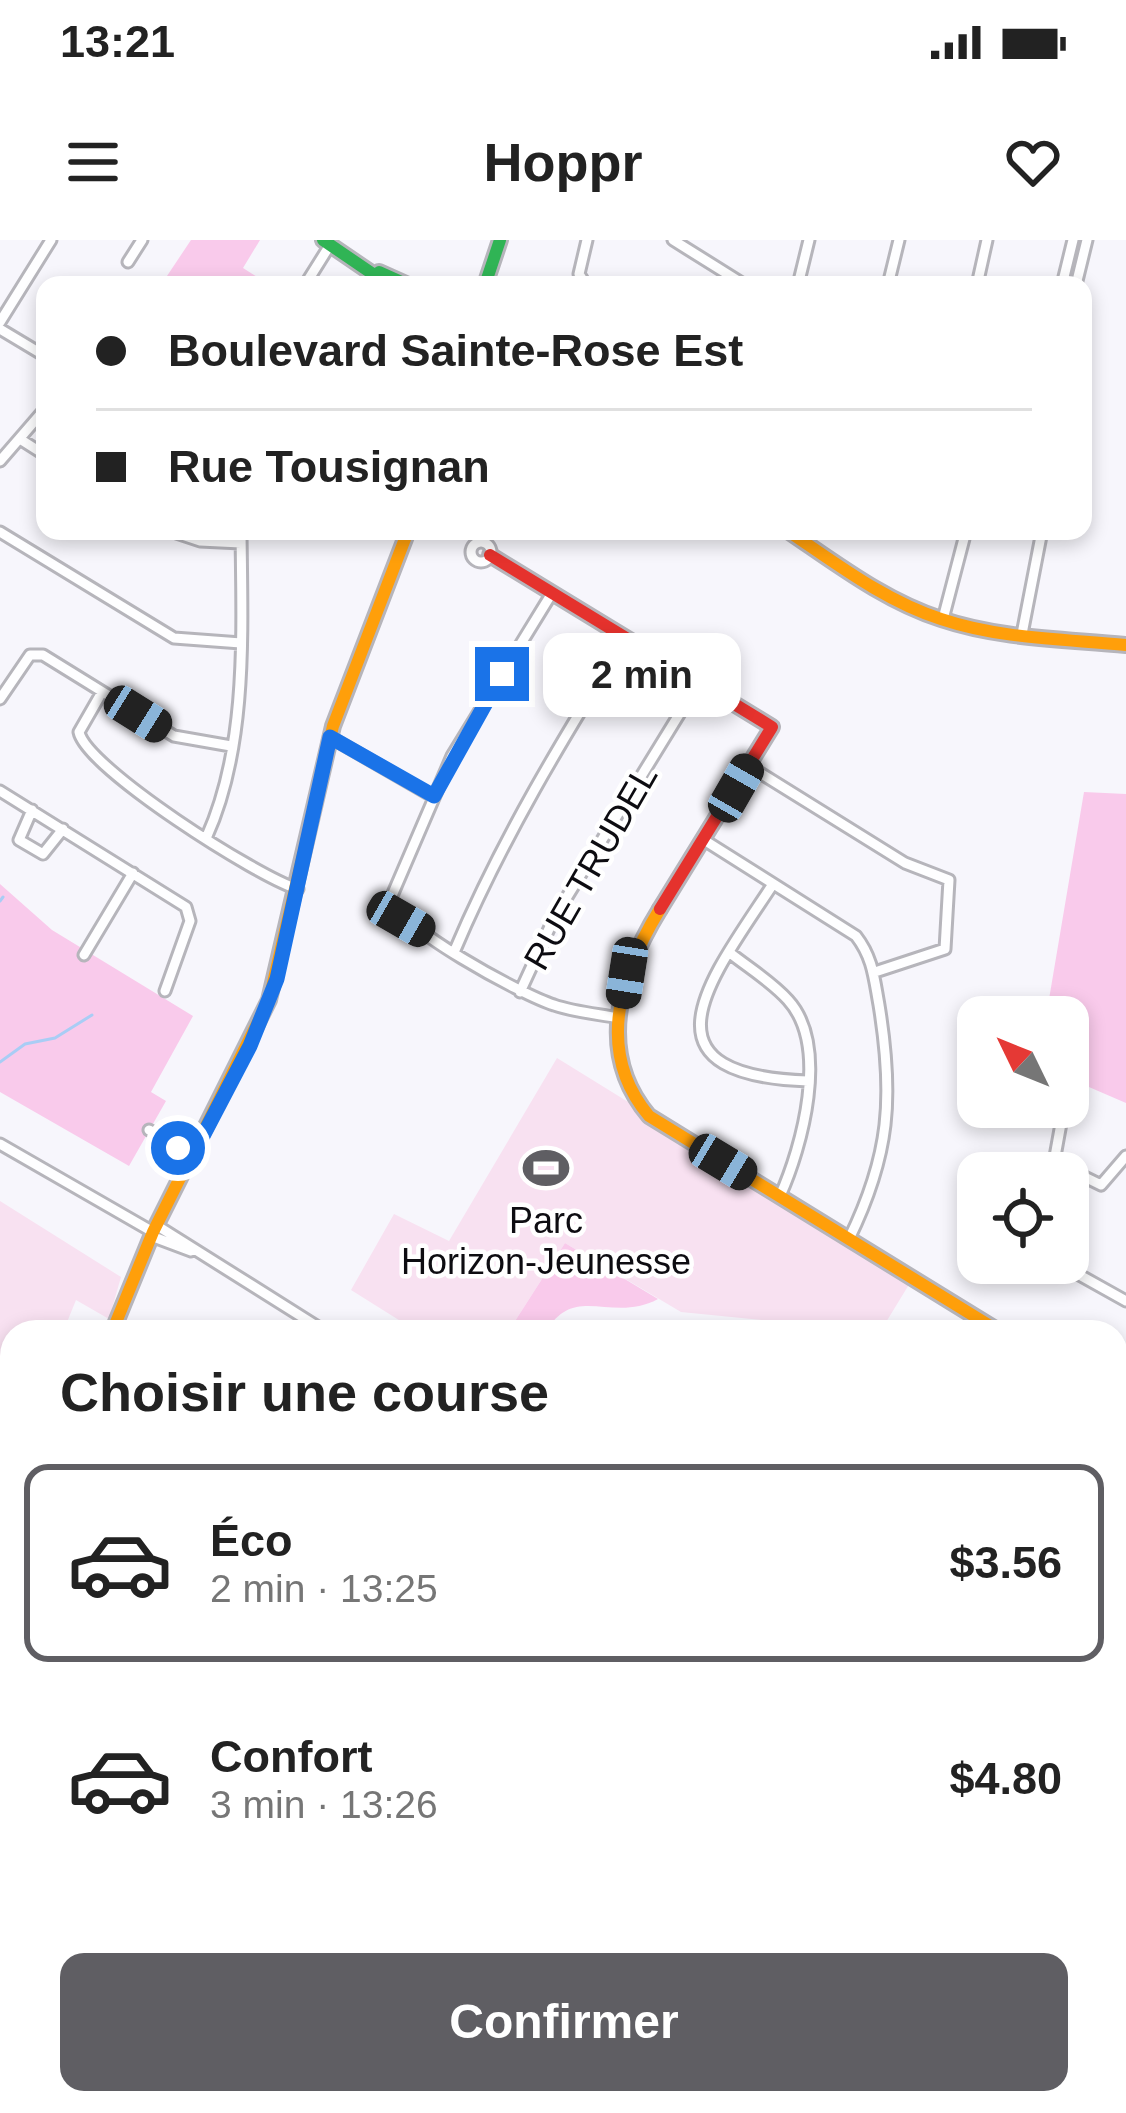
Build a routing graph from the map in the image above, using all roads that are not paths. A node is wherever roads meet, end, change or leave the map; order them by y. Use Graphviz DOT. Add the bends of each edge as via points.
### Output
graph roads {
  1 [pos="51,240"];
  2 [pos="142,240"];
  3 [pos="500,240"];
  4 [pos="586,240"];
  5 [pos="673,240"];
  6 [pos="808,240"];
  7 [pos="899,240"];
  8 [pos="987,240"];
  9 [pos="1073,240"];
  10 [pos="1087,240"];
  11 [pos="327,242"];
  12 [pos="128,262"];
  13 [pos="362,264"];
  14 [pos="310,276"];
  15 [pos="377,276"];
  16 [pos="388,276"];
  17 [pos="488,276"];
  18 [pos="580,276"];
  19 [pos="731,276"];
  20 [pos="800,276"];
  21 [pos="890,276"];
  22 [pos="979,276"];
  23 [pos="1064,276"];
  24 [pos="1078,276"];
  25 [pos="0,325"];
  26 [pos="36,350"];
  27 [pos="36,423"];
  28 [pos="23,441"];
  29 [pos="36,449"];
  30 [pos="0,461"];
  31 [pos="0,532"];
  32 [pos="241,540"];
  33 [pos="405,540"];
  34 [pos="802,540"];
  35 [pos="964,540"];
  36 [pos="1040,540"];
  37 [pos="490,555"];
  38 [pos="552,592"];
  39 [pos="943,619"];
  40 [pos="1022,634"];
  41 [pos="626,638"];
  42 [pos="241,643"];
  43 [pos="1126,645"];
  44 [pos="698,682"];
  45 [pos="102,692"];
  46 [pos="1,694"];
  47 [pos="330,737"];
  48 [pos="231,746"];
  49 [pos="749,766"];
  50 [pos="0,791"];
  51 [pos="434,796"];
  52 [pos="32,810"];
  53 [pos="63,829"];
  54 [pos="207,836"];
  55 [pos="704,840"];
  56 [pos="133,874"];
  57 [pos="773,884"];
  58 [pos="298,889"];
  59 [pos="455,950"];
  60 [pos="730,953"];
  61 [pos="84,955"];
  62 [pos="875,971"];
  63 [pos="165,991"];
  64 [pos="520,992"];
  65 [pos="619,1018"];
  66 [pos="808,1081"];
  67 [pos="149,1130"];
  68 [pos="0,1144"];
  69 [pos="193,1155"];
  70 [pos="1126,1156"];
  71 [pos="1089,1180"];
  72 [pos="780,1196"];
  73 [pos="154,1231"];
  74 [pos="849,1239"];
  75 [pos="1089,1280"];
  76 [pos="1126,1300"];
  77 [pos="117,1320"];
  78 [pos="306,1320"];
  79 [pos="981,1320"];
  1 -- 25 [label="street"];
  2 -- 12 [label="street"];
  3 -- 17 [label="street"];
  4 -- 18 [label="street"];
  5 -- 19 [label="street"];
  6 -- 20 [label="street"];
  7 -- 21 [label="street"];
  8 -- 22 [label="street"];
  9 -- 23 [label="street"];
  10 -- 24 [label="street"];
  11 -- 13 [label="street"];
  11 -- 14 [label="street"];
  13 -- 15 [label="street"];
  13 -- 16 [label="street"];
  25 -- 26 [label="street"];
  27 -- 28 [label="street"];
  28 -- 29 [label="street"];
  28 -- 30 [label="street"];
  31 -- 42 [label="street" via="174,638"];
  32 -- 42 [label="street"];
  33 -- 47 [label="street"];
  34 -- 39 [label="street"];
  35 -- 39 [label="street"];
  36 -- 40 [label="street"];
  37 -- 38 [label="street"];
  38 -- 41 [label="street"];
  38 -- 51 [label="street"];
  39 -- 40 [label="street"];
  40 -- 43 [label="street"];
  41 -- 44 [label="street"];
  41 -- 59 [label="street" via="529,792"];
  42 -- 48 [label="street"];
  44 -- 49 [label="street" via="772,728"];
  44 -- 64 [label="street, RUE TRUDEL" via="554,918"];
  45 -- 46 [label="street" via="30,655"];
  45 -- 48 [label="street" via="174,736"];
  45 -- 54 [label="street" via="81,741 118,777"];
  47 -- 51 [label="street"];
  47 -- 58 [label="street"];
  48 -- 54 [label="street" via="226,793"];
  49 -- 55 [label="street"];
  49 -- 62 [label="street" via="905,863 949,880 945,949"];
  50 -- 52 [label="street"];
  51 -- 59 [label="street" via="391,898 401,919"];
  52 -- 53 [label="street"];
  52 -- 53 [label="street" via="20,840 25,847 44,854"];
  53 -- 56 [label="street"];
  54 -- 58 [label="street"];
  55 -- 57 [label="street"];
  55 -- 65 [label="street" via="641,940"];
  56 -- 61 [label="street"];
  56 -- 63 [label="street" via="189,914"];
  57 -- 60 [label="street"];
  57 -- 62 [label="street" via="856,936"];
  58 -- 69 [label="street" via="268,1004"];
  59 -- 64 [label="street"];
  60 -- 66 [label="street" via="798,1014"];
  60 -- 66 [label="street" via="703,1010 704,1051 748,1076"];
  62 -- 74 [label="street" via="888,1053 888,1126 872,1193"];
  64 -- 65 [label="street"];
  65 -- 72 [label="street" via="618,1066 632,1101"];
  66 -- 72 [label="street" via="801,1150"];
  67 -- 69 [label="street"];
  68 -- 73 [label="street"];
  69 -- 73 [label="street"];
  70 -- 71 [label="street" via="1102,1185"];
  72 -- 74 [label="street"];
  73 -- 77 [label="street"];
  73 -- 78 [label="street"];
  74 -- 79 [label="street"];
  75 -- 76 [label="street"];
}
